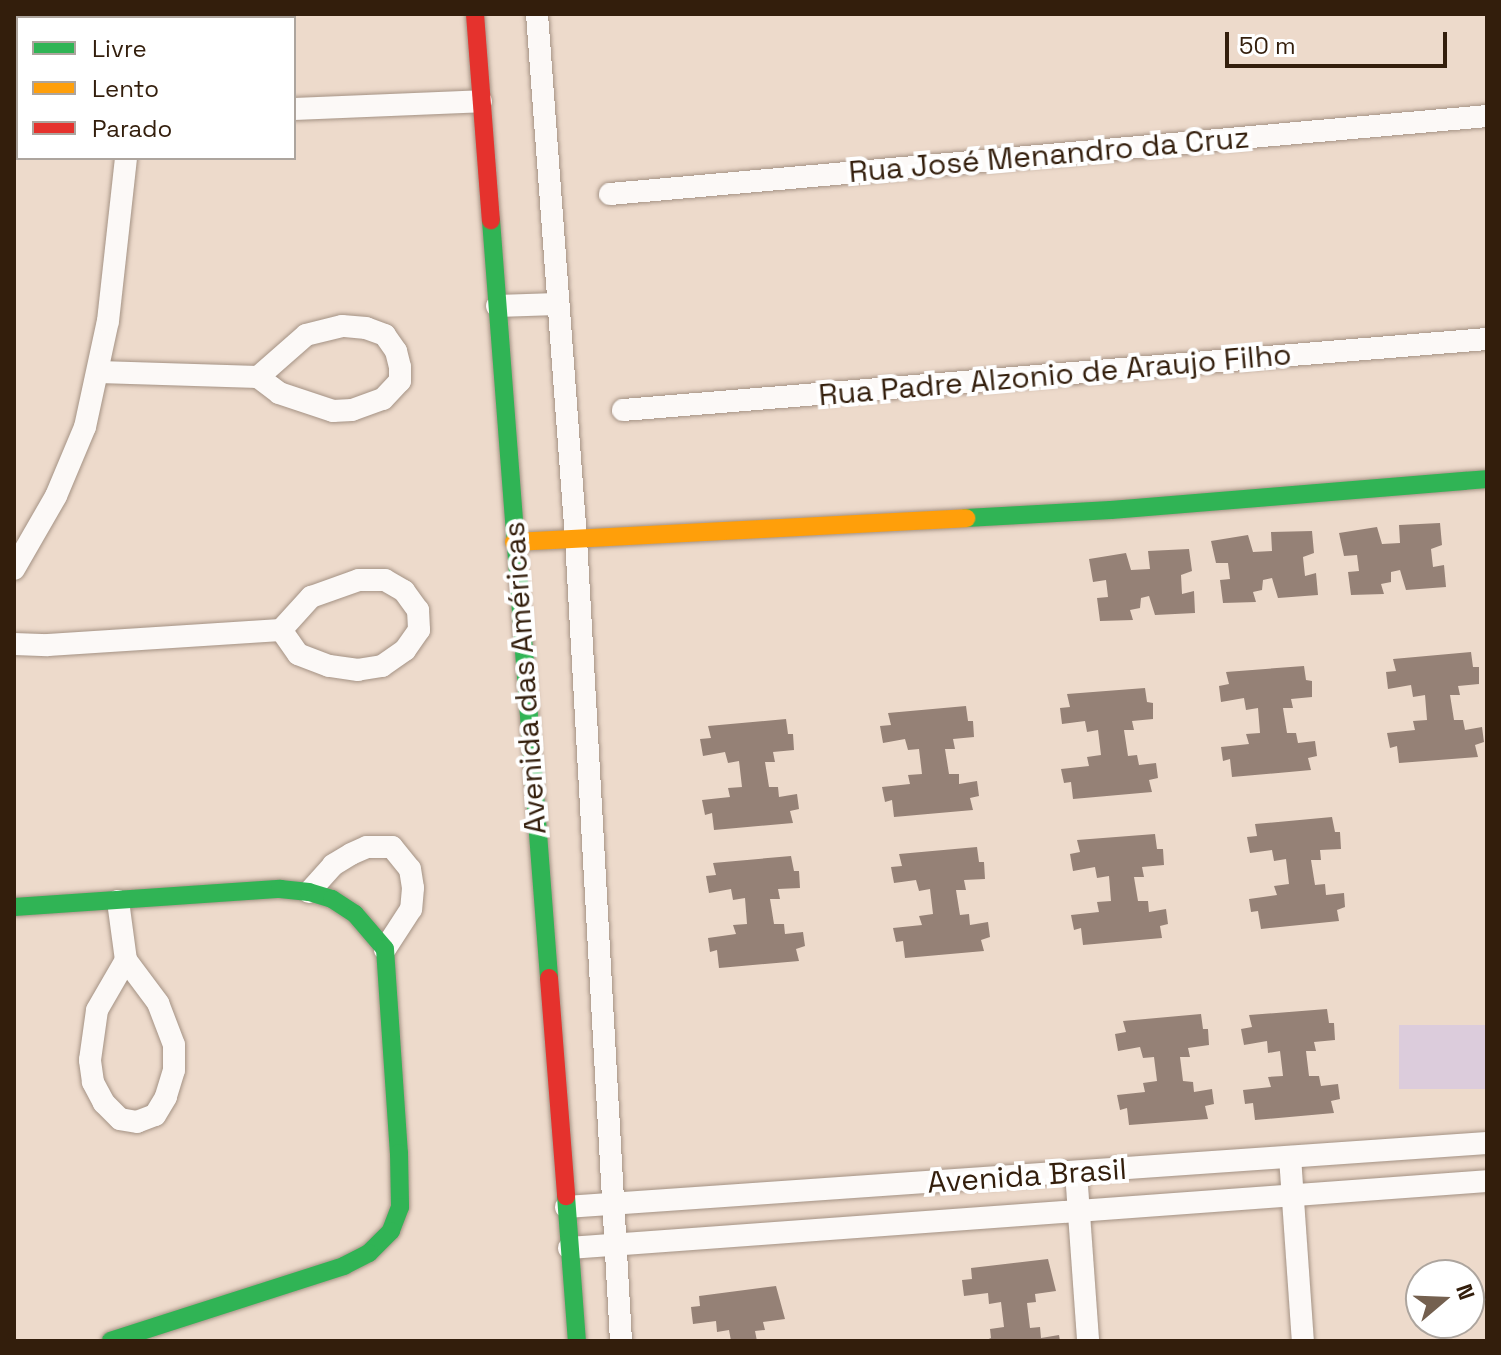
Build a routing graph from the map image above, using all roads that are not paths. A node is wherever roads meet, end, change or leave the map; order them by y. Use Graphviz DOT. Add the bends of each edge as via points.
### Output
graph roads {
  1 [pos="475,14"];
  2 [pos="537,14"];
  3 [pos="481,101"];
  4 [pos="296,109"];
  5 [pos="1487,116"];
  6 [pos="126,160"];
  7 [pos="610,194"];
  8 [pos="557,304"];
  9 [pos="497,306"];
  10 [pos="1487,339"];
  11 [pos="99,372"];
  12 [pos="258,377"];
  13 [pos="623,410"];
  14 [pos="1487,479"];
  15 [pos="576,539"];
  16 [pos="514,542"];
  17 [pos="14,569"];
  18 [pos="281,630"];
  19 [pos="14,644"];
  20 [pos="309,892"];
  21 [pos="118,901"];
  22 [pos="14,907"];
  23 [pos="385,949"];
  24 [pos="126,960"];
  25 [pos="1487,1143"];
  26 [pos="1290,1157"];
  27 [pos="1076,1172"];
  28 [pos="1487,1181"];
  29 [pos="1293,1196"];
  30 [pos="611,1204"];
  31 [pos="566,1207"];
  32 [pos="1079,1212"];
  33 [pos="614,1245"];
  34 [pos="569,1248"];
  35 [pos="111,1341"];
  36 [pos="577,1341"];
  37 [pos="621,1341"];
  38 [pos="1088,1341"];
  39 [pos="1303,1341"];
  1 -- 3 [label="street, Avenida das Américas"];
  2 -- 8 [label="street, Avenida das Américas"];
  3 -- 4 [label="street"];
  3 -- 9 [label="street, Avenida das Américas"];
  5 -- 7 [label="street, Rua José Menandro da Cruz"];
  6 -- 11 [label="street"];
  8 -- 9 [label="street"];
  8 -- 15 [label="street, Avenida das Américas"];
  9 -- 16 [label="street, Avenida das Américas"];
  10 -- 13 [label="street, Rua Padre Alzonio de Araujo Filho"];
  11 -- 12 [label="street"];
  11 -- 17 [label="street" via="85,427 56,496"];
  12 -- 12 [label="street" via="279,393 317,408 352,410 394,391 400,367 385,335 342,326 306,335"];
  14 -- 15 [label="street" via="1111,510"];
  15 -- 16 [label="street"];
  15 -- 30 [label="street, Avenida das Américas"];
  16 -- 31 [label="street, Avenida das Américas"];
  18 -- 18 [label="street" via="311,597 359,580 385,580 404,591 418,610 419,630 405,650 382,666 358,670 298,654"];
  18 -- 19 [label="street"];
  20 -- 21 [label="street" via="280,889"];
  20 -- 23 [label="street" via="355,914"];
  20 -- 23 [label="street" via="351,854 367,847 392,847 410,869 413,888 411,909"];
  21 -- 22 [label="street"];
  21 -- 24 [label="street"];
  23 -- 35 [label="street" via="399,1153 400,1207 391,1231 369,1253 344,1266"];
  24 -- 24 [label="street" via="158,1003 174,1045 166,1097 155,1115 137,1122 120,1119 104,1103 90,1060 97,1010"];
  25 -- 26 [label="street, Avenida Brasil"];
  26 -- 27 [label="street, Avenida Brasil"];
  26 -- 29 [label="street"];
  27 -- 30 [label="street, Avenida Brasil"];
  27 -- 32 [label="street"];
  28 -- 29 [label="street, Avenida Brasil"];
  29 -- 32 [label="street, Avenida Brasil"];
  29 -- 39 [label="street"];
  30 -- 31 [label="street, Avenida Brasil"];
  30 -- 33 [label="street, Avenida das Américas"];
  31 -- 34 [label="street, Avenida das Américas"];
  32 -- 33 [label="street, Avenida Brasil"];
  32 -- 38 [label="street"];
  33 -- 34 [label="street, Avenida Brasil"];
  33 -- 37 [label="street, Avenida das Américas"];
  34 -- 36 [label="street, Avenida das Américas"];
}
